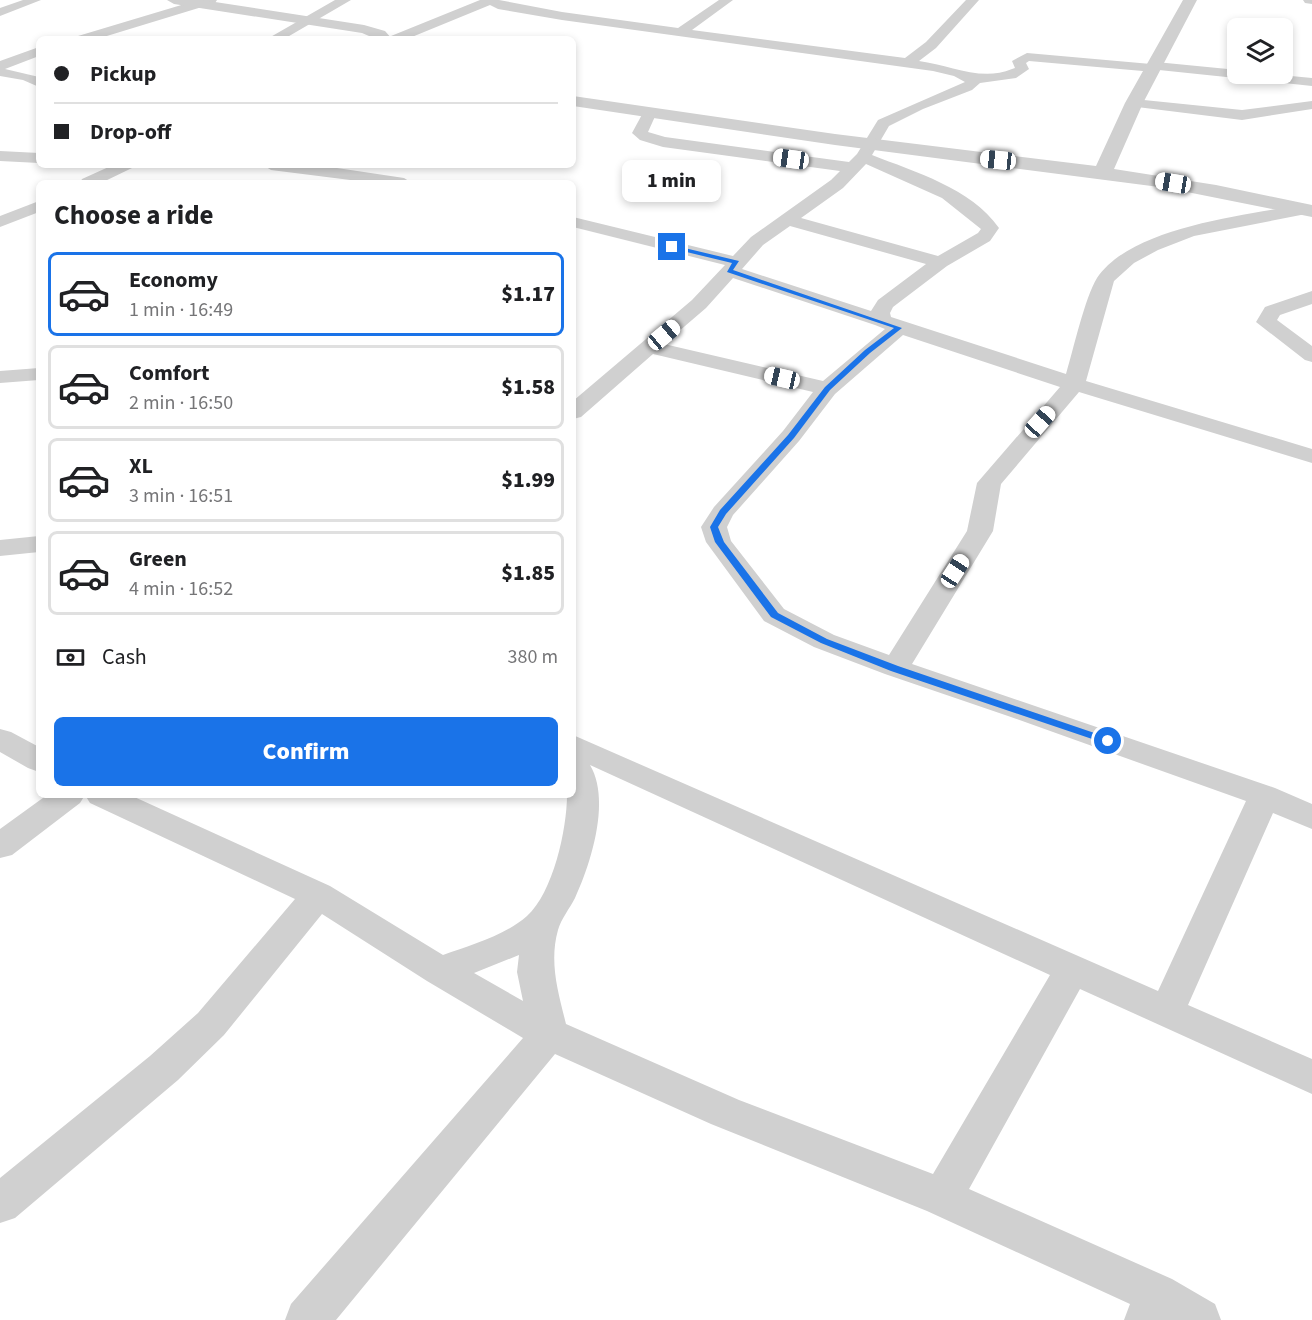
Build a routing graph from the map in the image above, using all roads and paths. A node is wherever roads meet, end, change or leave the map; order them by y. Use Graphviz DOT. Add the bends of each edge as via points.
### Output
graph roads {
  1 [pos="34,0"];
  2 [pos="174,0"];
  3 [pos="345,0"];
  4 [pos="491,0"];
  5 [pos="727,0"];
  6 [pos="973,0"];
  7 [pos="1190,0"];
  8 [pos="204,2"];
  9 [pos="0,12"];
  10 [pos="309,21"];
  11 [pos="682,31"];
  12 [pos="93,36"];
  13 [pos="280,36"];
  14 [pos="382,36"];
  15 [pos="403,36"];
  16 [pos="36,52"];
  17 [pos="908,63"];
  18 [pos="0,66"];
  19 [pos="1155,67"];
  20 [pos="0,72"];
  21 [pos="971,79"];
  22 [pos="36,82"];
  23 [pos="1312,82"];
  24 [pos="576,101"];
  25 [pos="1134,103"];
  26 [pos="1312,105"];
  27 [pos="650,112"];
  28 [pos="0,156"];
  29 [pos="862,156"];
  30 [pos="36,158"];
  31 [pos="120,168"];
  32 [pos="299,168"];
  33 [pos="1103,172"];
  34 [pos="94,180"];
  35 [pos="386,180"];
  36 [pos="36,207"];
  37 [pos="1309,210"];
  38 [pos="786,219"];
  39 [pos="0,222"];
  40 [pos="576,223"];
  41 [pos="939,262"];
  42 [pos="733,267"];
  43 [pos="1312,297"];
  44 [pos="890,324"];
  45 [pos="649,347"];
  46 [pos="1312,356"];
  47 [pos="36,374"];
  48 [pos="0,377"];
  49 [pos="1074,384"];
  50 [pos="827,389"];
  51 [pos="576,409"];
  52 [pos="1312,456"];
  53 [pos="36,544"];
  54 [pos="0,548"];
  55 [pos="895,668"];
  56 [pos="0,739"];
  57 [pos="576,746"];
  58 [pos="36,760"];
  59 [pos="576,769"];
  60 [pos="1264,796"];
  61 [pos="65,798"];
  62 [pos="108,798"];
  63 [pos="1312,817"];
  64 [pos="0,846"];
  65 [pos="318,895"];
  66 [pos="541,924"];
  67 [pos="1073,968"];
  68 [pos="440,971"];
  69 [pos="1167,1011"];
  70 [pos="549,1034"];
  71 [pos="1312,1077"];
  72 [pos="942,1197"];
  73 [pos="0,1204"];
  74 [pos="1151,1307"];
  75 [pos="308,1319"];
  76 [pos="1199,1320"];
  1 -- 9 [label="street"];
  2 -- 8 [label="street"];
  3 -- 10 [label="street"];
  4 -- 11 [label="street" via="523,10"];
  4 -- 15 [label="street"];
  5 -- 11 [label="street"];
  6 -- 17 [label="street" via="931,45"];
  7 -- 19 [label="street"];
  8 -- 10 [label="street"];
  8 -- 12 [label="street"];
  10 -- 13 [label="street"];
  10 -- 14 [label="street" via="373,31"];
  11 -- 17 [label="street"];
  16 -- 18 [label="street"];
  17 -- 21 [label="street"];
  19 -- 21 [label="street" via="1027,57 1019,61 1022,69 1016,73"];
  19 -- 23 [label="street"];
  19 -- 25 [label="street"];
  20 -- 22 [label="street"];
  21 -- 29 [label="street" via="973,84 889,120 878,129"];
  24 -- 27 [label="street"];
  25 -- 26 [label="street" via="1242,114"];
  25 -- 33 [label="street"];
  27 -- 29 [label="street"];
  27 -- 29 [label="street" via="640,133 655,140"];
  28 -- 30 [label="street"];
  29 -- 33 [label="street"];
  29 -- 38 [label="street" via="822,196"];
  29 -- 41 [label="street" via="958,200 990,228 984,237"];
  31 -- 34 [label="street"];
  32 -- 35 [label="street"];
  33 -- 37 [label="street"];
  36 -- 39 [label="street"];
  37 -- 49 [label="street" via="1189,232 1127,259 1105,281"];
  38 -- 41 [label="street"];
  38 -- 42 [label="street" via="757,241"];
  40 -- 42 [label="street"];
  41 -- 44 [label="street" via="885,304 880,313"];
  42 -- 44 [label="street"];
  42 -- 45 [label="street" via="699,304"];
  43 -- 46 [label="street" via="1272,311 1266,322"];
  44 -- 49 [label="street"];
  44 -- 50 [label="street"];
  45 -- 50 [label="street"];
  45 -- 51 [label="street"];
  47 -- 48 [label="street"];
  49 -- 52 [label="street"];
  49 -- 55 [label="street" via="989,483 980,531"];
  50 -- 55 [label="street" via="714,527 719,542 774,615 824,641"];
  53 -- 54 [label="street"];
  55 -- 60 [label="street"];
  56 -- 58 [label="street"];
  57 -- 67 [label="street"];
  59 -- 66 [label="street" via="583,784 573,858 558,899"];
  60 -- 63 [label="street"];
  60 -- 69 [label="street"];
  61 -- 64 [label="street"];
  62 -- 65 [label="street"];
  65 -- 68 [label="street"];
  65 -- 73 [label="street" via="211,1024"];
  66 -- 68 [label="street" via="509,944"];
  66 -- 70 [label="street" via="536,972"];
  67 -- 69 [label="street"];
  67 -- 72 [label="street"];
  68 -- 70 [label="street"];
  69 -- 71 [label="street"];
  70 -- 72 [label="street" via="725,1112"];
  70 -- 75 [label="street"];
  72 -- 74 [label="street"];
  74 -- 76 [label="street"];
}
